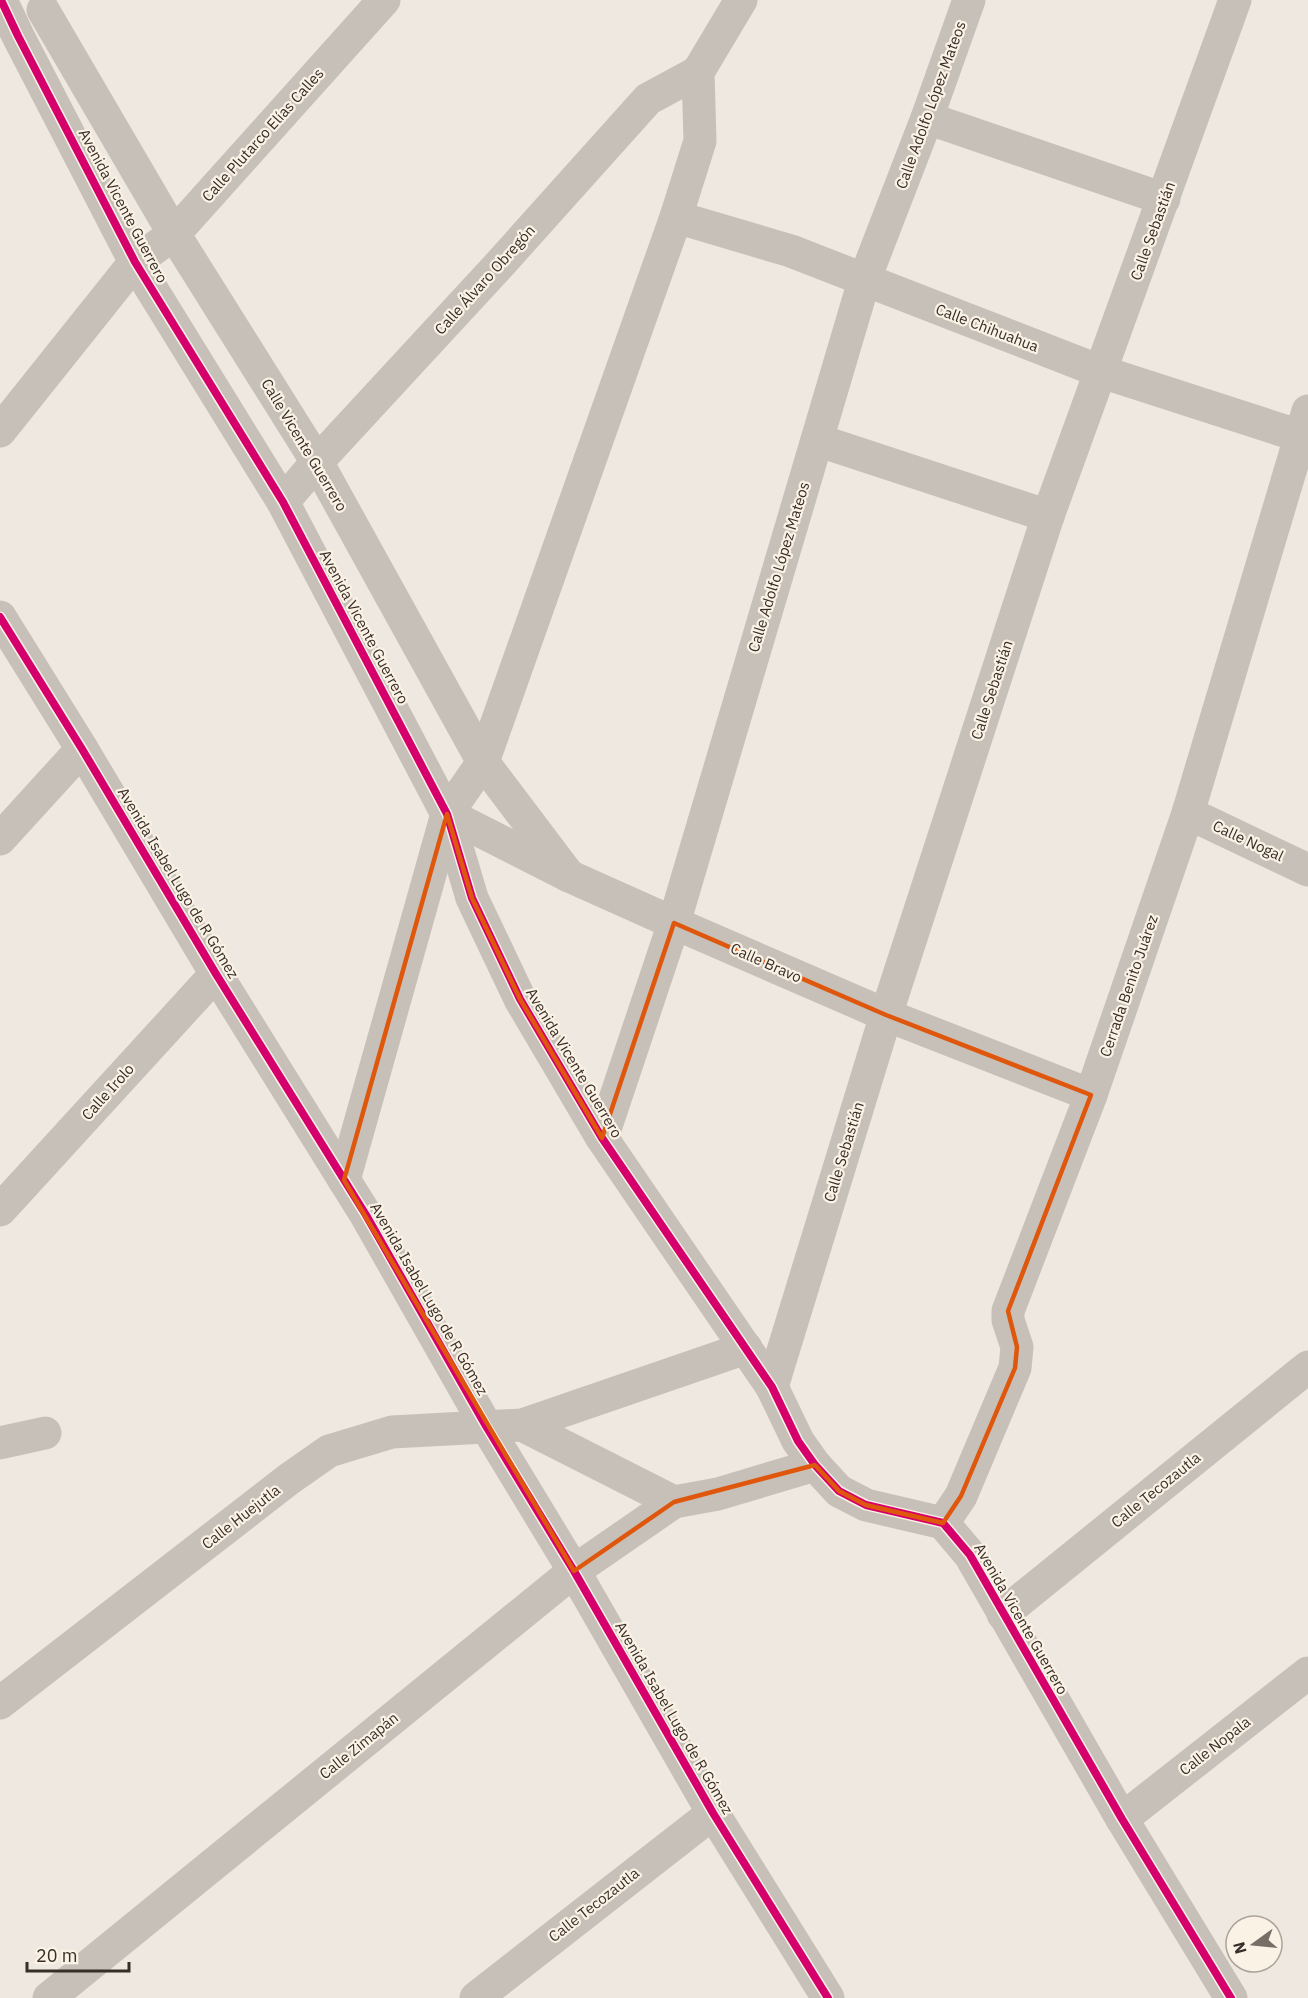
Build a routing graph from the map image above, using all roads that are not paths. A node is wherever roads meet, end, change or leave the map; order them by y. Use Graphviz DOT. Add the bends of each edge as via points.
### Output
graph roads {
  1 [pos="2,0"];
  2 [pos="384,0"];
  3 [pos="741,0"];
  4 [pos="969,0"];
  5 [pos="1235,0"];
  6 [pos="48,5"];
  7 [pos="9,46"];
  8 [pos="698,72"];
  9 [pos="927,118"];
  10 [pos="1164,200"];
  11 [pos="676,217"];
  12 [pos="174,234"];
  13 [pos="135,262"];
  14 [pos="864,281"];
  15 [pos="1102,372"];
  16 [pos="1304,424"];
  17 [pos="0,430"];
  18 [pos="817,440"];
  19 [pos="317,462"];
  20 [pos="283,502"];
  21 [pos="1048,516"];
  22 [pos="0,617"];
  23 [pos="82,749"];
  24 [pos="483,762"];
  25 [pos="1188,813"];
  26 [pos="447,814"];
  27 [pos="0,839"];
  28 [pos="1308,870"];
  29 [pos="569,876"];
  30 [pos="674,923"];
  31 [pos="216,974"];
  32 [pos="885,1015"];
  33 [pos="1091,1095"];
  34 [pos="602,1138"];
  35 [pos="344,1179"];
  36 [pos="0,1210"];
  37 [pos="746,1348"];
  38 [pos="1308,1367"];
  39 [pos="772,1387"];
  40 [pos="522,1425"];
  41 [pos="486,1426"];
  42 [pos="45,1433"];
  43 [pos="0,1443"];
  44 [pos="815,1465"];
  45 [pos="674,1502"];
  46 [pos="943,1523"];
  47 [pos="574,1571"];
  48 [pos="1004,1614"];
  49 [pos="1308,1673"];
  50 [pos="0,1703"];
  51 [pos="713,1813"];
  52 [pos="1122,1818"];
  53 [pos="49,1998"];
  54 [pos="476,1998"];
  55 [pos="828,1998"];
  56 [pos="1231,1998"];
  1 -- 7 [label="street, Avenida Vicente Guerrero"];
  2 -- 12 [label="street, Calle Plutarco Elías Calles"];
  3 -- 8 [label="street"];
  4 -- 9 [label="street, Calle Adolfo López Mateos"];
  5 -- 10 [label="street, Calle Sebastián"];
  6 -- 7 [label="street"];
  6 -- 12 [label="street, Calle Vicente Guerrero"];
  7 -- 13 [label="street, Avenida Vicente Guerrero"];
  8 -- 11 [label="street" via="700,141"];
  8 -- 19 [label="street, Calle Álvaro Obregón" via="648,99"];
  9 -- 10 [label="street"];
  9 -- 14 [label="street, Calle Adolfo López Mateos"];
  10 -- 15 [label="street, Calle Sebastián"];
  11 -- 14 [label="street, Calle Chihuahua" via="791,251"];
  11 -- 24 [label="street"];
  12 -- 13 [label="street, Calle Plutarco Elías Calles"];
  12 -- 19 [label="street, Calle Vicente Guerrero"];
  13 -- 17 [label="street, Calle Plutarco Elías Calles"];
  13 -- 20 [label="street, Avenida Vicente Guerrero"];
  14 -- 15 [label="street, Calle Chihuahua"];
  14 -- 18 [label="street, Calle Adolfo López Mateos"];
  15 -- 16 [label="street, Calle Chihuahua"];
  15 -- 21 [label="street, Calle Sebastián"];
  16 -- 25 [label="street, Cerrada Benito Juárez"];
  18 -- 21 [label="street"];
  18 -- 30 [label="street, Calle Adolfo López Mateos"];
  19 -- 20 [label="street, Calle Álvaro Obregón"];
  19 -- 24 [label="street, Calle Vicente Guerrero"];
  20 -- 26 [label="street, Avenida Vicente Guerrero"];
  21 -- 32 [label="street, Calle Sebastián"];
  22 -- 23 [label="street, Avenida Isabel Lugo de R Gómez"];
  23 -- 27 [label="street"];
  23 -- 31 [label="street, Avenida Isabel Lugo de R Gómez"];
  24 -- 26 [label="street"];
  24 -- 29 [label="street, Calle Vicente Guerrero"];
  25 -- 28 [label="street, Calle Nogal"];
  25 -- 33 [label="street, Cerrada Benito Juárez"];
  26 -- 29 [label="street, Calle Bravo"];
  26 -- 34 [label="street, Avenida Vicente Guerrero" via="472,898 520,999"];
  26 -- 35 [label="street"];
  29 -- 30 [label="street, Calle Bravo"];
  30 -- 32 [label="street, Calle Bravo"];
  30 -- 34 [label="street, Calle Adolfo López Mateos"];
  31 -- 35 [label="street, Avenida Isabel Lugo de R Gómez"];
  31 -- 36 [label="street, Calle Irolo"];
  32 -- 33 [label="street, Calle Bravo"];
  32 -- 39 [label="street, Calle Sebastián"];
  33 -- 46 [label="street, Cerrada Benito Juárez" via="1008,1311 1017,1347 1015,1368 961,1496"];
  34 -- 37 [label="street, Avenida Vicente Guerrero"];
  35 -- 41 [label="street, Avenida Isabel Lugo de R Gómez"];
  37 -- 39 [label="street, Avenida Vicente Guerrero"];
  37 -- 40 [label="street, Calle Huejutla"];
  38 -- 48 [label="street, Calle Tecozautla"];
  39 -- 44 [label="street, Avenida Vicente Guerrero" via="798,1441"];
  40 -- 41 [label="street, Calle Huejutla"];
  40 -- 45 [label="street, Calle Huejutla"];
  41 -- 47 [label="street, Avenida Isabel Lugo de R Gómez"];
  41 -- 50 [label="street, Calle Huejutla" via="392,1432 329,1451"];
  42 -- 43 [label="street"];
  44 -- 45 [label="street" via="718,1494"];
  44 -- 46 [label="street, Avenida Vicente Guerrero" via="839,1491 866,1505"];
  45 -- 47 [label="street, Calle Zimapán"];
  46 -- 48 [label="street, Avenida Vicente Guerrero" via="969,1555"];
  47 -- 51 [label="street, Avenida Isabel Lugo de R Gómez"];
  47 -- 53 [label="street, Calle Zimapán"];
  48 -- 52 [label="street, Avenida Vicente Guerrero"];
  49 -- 52 [label="street, Calle Nopala"];
  51 -- 54 [label="street, Calle Tecozautla"];
  51 -- 55 [label="street, Avenida Isabel Lugo de R Gómez"];
  52 -- 56 [label="street, Avenida Vicente Guerrero"];
}
